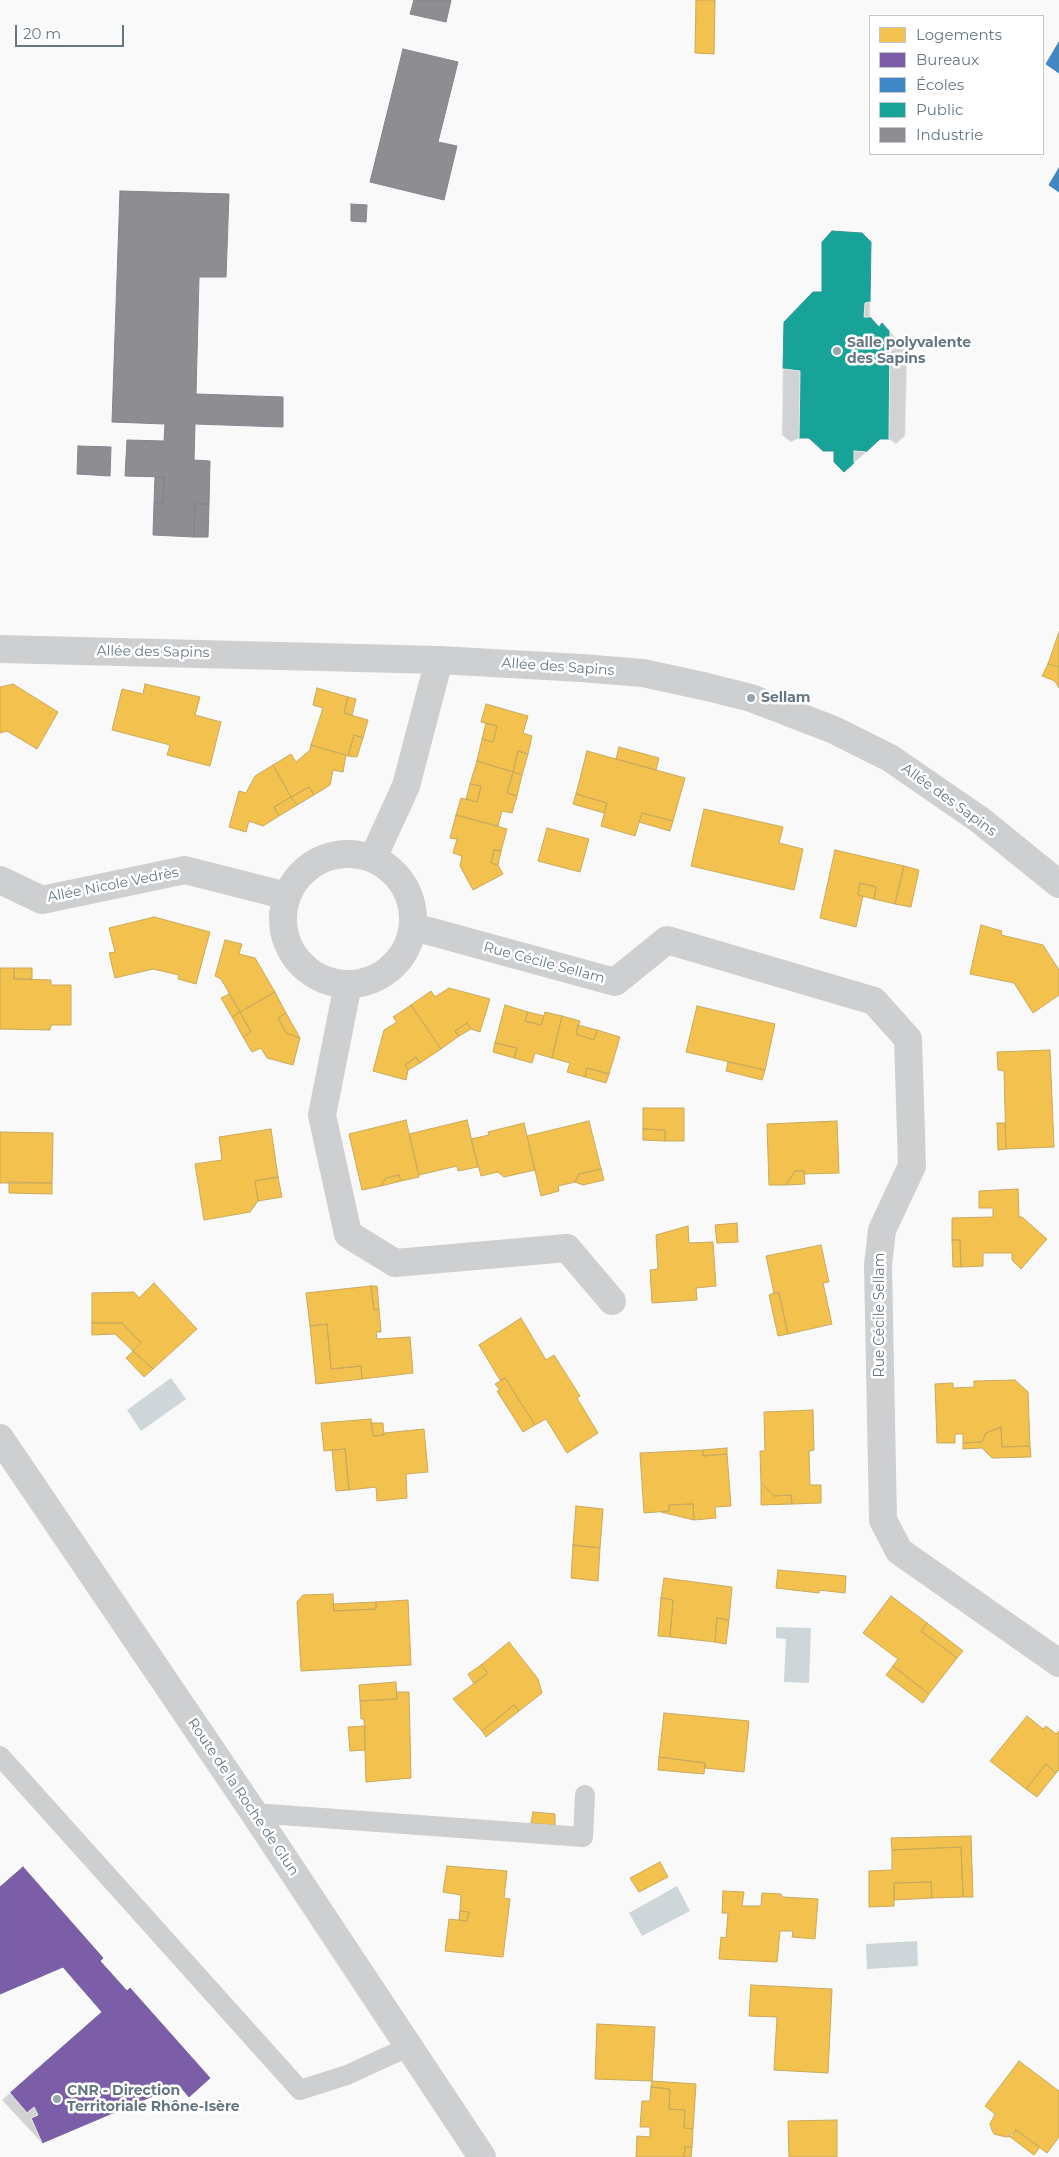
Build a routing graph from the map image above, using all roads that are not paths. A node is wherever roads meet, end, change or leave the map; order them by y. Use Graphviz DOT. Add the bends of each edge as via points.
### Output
graph roads {
  1 [pos="0,649"];
  2 [pos="439,660"];
  3 [pos="372,858"];
  4 [pos="0,880"];
  5 [pos="1059,884"];
  6 [pos="287,896"];
  7 [pos="414,927"];
  8 [pos="348,984"];
  9 [pos="612,1301"];
  10 [pos="0,1438"];
  11 [pos="1059,1662"];
  12 [pos="0,1756"];
  13 [pos="585,1796"];
  14 [pos="254,1813"];
  15 [pos="408,2047"];
  16 [pos="482,2157"];
  1 -- 2 [label="street, Allée des Sapins"];
  2 -- 3 [label="street" via="406,786"];
  2 -- 5 [label="street, Allée des Sapins" via="643,674 751,698 834,730 890,758 980,820"];
  3 -- 6 [label="street" via="352,854 332,856 312,864 297,878"];
  3 -- 7 [label="street" via="391,869 405,886 413,905"];
  4 -- 6 [label="street, Allée Nicole Vedrès" via="42,900 186,870"];
  6 -- 8 [label="street" via="283,916 286,937 294,956 309,971 327,981"];
  7 -- 8 [label="street" via="409,945 384,974 367,982"];
  7 -- 11 [label="street, Rue Cécile Sellam" via="615,982 667,940 874,1001 908,1039 912,1166 882,1230 878,1265 883,1520 899,1552"];
  8 -- 9 [label="street" via="322,1115 348,1234 395,1262 567,1248"];
  10 -- 14 [label="street, Route de la Roche de Glun"];
  12 -- 15 [label="lane" via="300,2090 347,2075"];
  13 -- 14 [label="lane" via="582,1837"];
  14 -- 15 [label="street, Route de la Roche de Glun"];
  15 -- 16 [label="street, Route de la Roche de Glun"];
}
